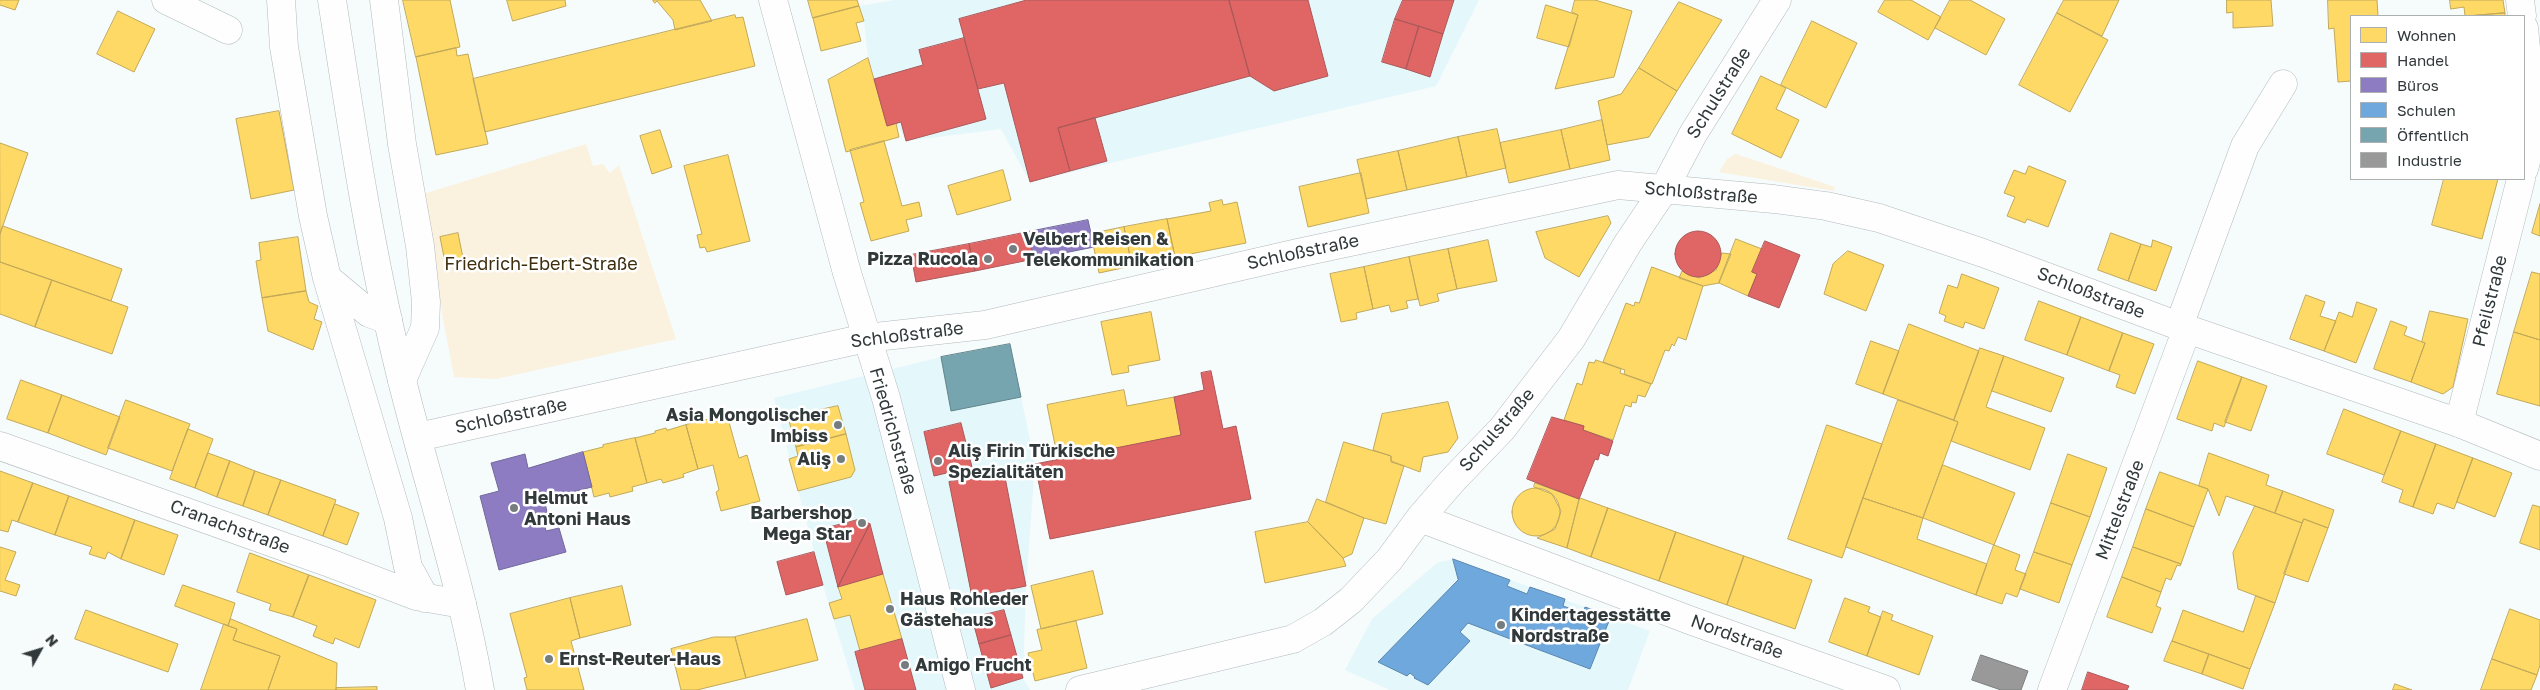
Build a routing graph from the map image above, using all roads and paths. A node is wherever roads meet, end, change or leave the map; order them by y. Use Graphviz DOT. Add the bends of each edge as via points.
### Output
graph roads {
  1 [pos="166,0"];
  2 [pos="281,0"];
  3 [pos="332,0"];
  4 [pos="384,0"];
  5 [pos="772,0"];
  6 [pos="1777,0"];
  7 [pos="2520,0"];
  8 [pos="2522,15"];
  9 [pos="228,30"];
  10 [pos="2525,38"];
  11 [pos="2283,84"];
  12 [pos="2525,165"];
  13 [pos="2521,180"];
  14 [pos="1663,191"];
  15 [pos="327,278"];
  16 [pos="388,320"];
  17 [pos="2183,328"];
  18 [pos="866,338"];
  19 [pos="402,380"];
  20 [pos="2459,424"];
  21 [pos="418,437"];
  22 [pos="0,446"];
  23 [pos="2540,456"];
  24 [pos="1420,518"];
  25 [pos="425,598"];
  26 [pos="462,604"];
  27 [pos="480,690"];
  28 [pos="960,690"];
  29 [pos="1080,690"];
  30 [pos="1886,690"];
  31 [pos="2052,690"];
  1 -- 9 [label="street"];
  2 -- 15 [label="street" via="284,47"];
  3 -- 16 [label="street"];
  4 -- 19 [label="street" via="426,302 425,328"];
  5 -- 18 [label="street, Friedrichstraße"];
  6 -- 14 [label="street, Schulstraße" via="1693,134"];
  7 -- 8 [label="street"];
  10 -- 12 [label="street" via="2528,154"];
  11 -- 17 [label="street" via="2245,146"];
  13 -- 20 [label="street, Pfeilstraße"];
  14 -- 17 [label="street, Schloßstraße" via="1774,199 1879,218"];
  14 -- 18 [label="street, Schloßstraße" via="1618,185 985,324"];
  14 -- 24 [label="street, Schulstraße" via="1571,339 1502,430"];
  15 -- 16 [label="street" via="369,314"];
  15 -- 25 [label="street" via="398,518 408,568"];
  16 -- 19 [label="street"];
  17 -- 20 [label="street, Schloßstraße"];
  17 -- 31 [label="street, Mittelstraße"];
  18 -- 21 [label="street, Schloßstraße"];
  18 -- 28 [label="street, Friedrichstraße" via="910,486"];
  19 -- 21 [label="street"];
  20 -- 23 [label="street, Schloßstraße"];
  21 -- 26 [label="street"];
  22 -- 25 [label="street, Cranachstraße"];
  24 -- 29 [label="street, Schulstraße" via="1389,560 1351,600 1324,622 1293,639"];
  24 -- 30 [label="street, Nordstraße"];
  25 -- 26 [label="street, Cranachstraße"];
  26 -- 27 [label="street"];
}
